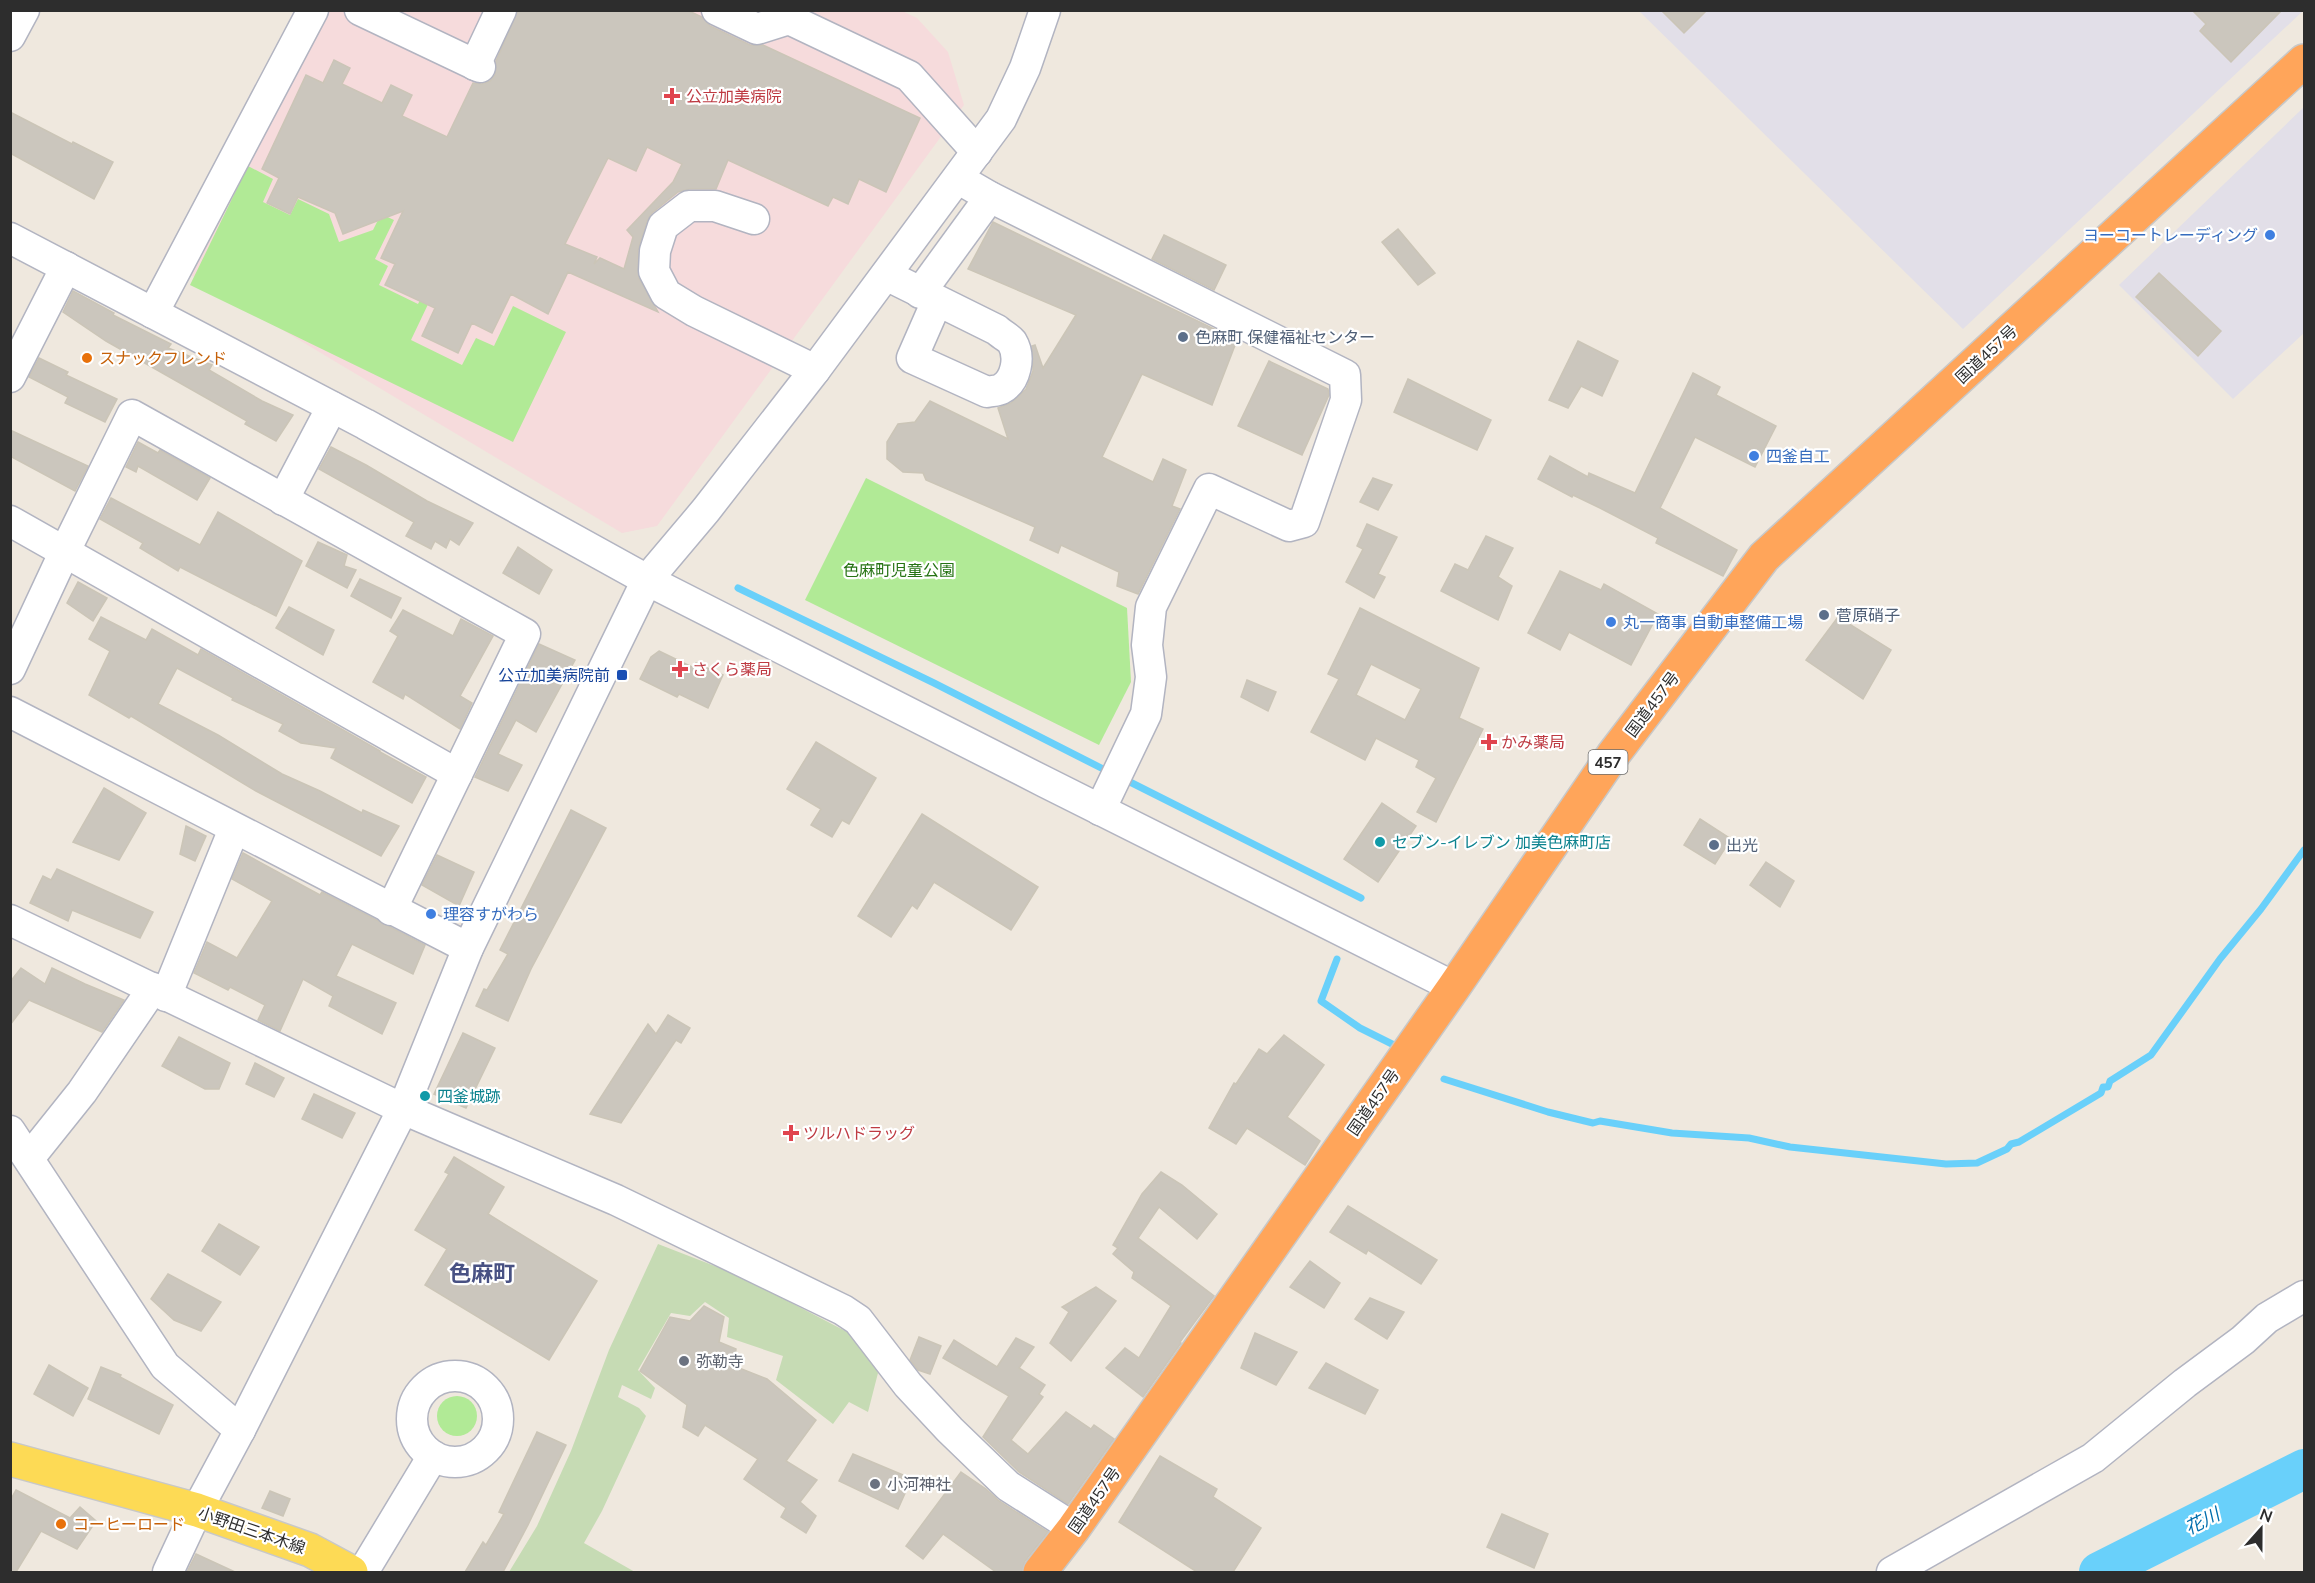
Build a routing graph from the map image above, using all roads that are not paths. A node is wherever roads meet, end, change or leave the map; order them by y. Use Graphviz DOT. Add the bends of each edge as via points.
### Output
graph roads {
  1 [pos="24,10"];
  2 [pos="313,10"];
  3 [pos="360,10"];
  4 [pos="501,10"];
  5 [pos="717,10"];
  6 [pos="1045,10"];
  7 [pos="10,36"];
  8 [pos="2304,61"];
  9 [pos="977,152"];
  10 [pos="959,178"];
  11 [pos="990,197"];
  12 [pos="754,219"];
  13 [pos="10,238"];
  14 [pos="66,267"];
  15 [pos="886,275"];
  16 [pos="153,313"];
  17 [pos="815,370"];
  18 [pos="10,377"];
  19 [pos="332,407"];
  20 [pos="283,500"];
  21 [pos="10,521"];
  22 [pos="65,551"];
  23 [pos="647,579"];
  24 [pos="10,669"];
  25 [pos="10,712"];
  26 [pos="457,774"];
  27 [pos="1111,788"];
  28 [pos="234,829"];
  29 [pos="390,910"];
  30 [pos="10,920"];
  31 [pos="468,948"];
  32 [pos="1454,987"];
  33 [pos="159,992"];
  34 [pos="403,1109"];
  35 [pos="10,1131"];
  36 [pos="30,1157"];
  37 [pos="2304,1296"];
  38 [pos="240,1430"];
  39 [pos="433,1456"];
  40 [pos="10,1459"];
  41 [pos="197,1510"];
  42 [pos="1074,1528"];
  43 [pos="168,1572"];
  44 [pos="351,1572"];
  45 [pos="363,1572"];
  46 [pos="1040,1572"];
  47 [pos="1892,1572"];
  1 -- 7 [label="street"];
  2 -- 16 [label="street"];
  3 -- 4 [label="street" via="478,66"];
  5 -- 9 [label="street" via="757,29 789,19 909,76"];
  6 -- 9 [label="street" via="1025,68 1001,119"];
  8 -- 32 [label="highway, 国道457号 / 457" via="1764,557 1613,755"];
  9 -- 10 [label="street"];
  10 -- 11 [label="street"];
  10 -- 15 [label="street"];
  11 -- 15 [label="street" via="929,297"];
  11 -- 27 [label="street" via="1345,375 1346,400 1304,522 1289,526 1209,489 1151,607 1147,645 1151,678 1146,714"];
  12 -- 17 [label="street" via="715,206 689,206 663,226 654,271 666,294"];
  13 -- 14 [label="street"];
  14 -- 16 [label="street"];
  14 -- 18 [label="street"];
  15 -- 17 [label="street"];
  16 -- 19 [label="street"];
  17 -- 23 [label="street"];
  19 -- 20 [label="street"];
  19 -- 23 [label="street"];
  20 -- 22 [label="street" via="132,415"];
  20 -- 26 [label="street" via="525,634"];
  21 -- 22 [label="street"];
  22 -- 24 [label="street"];
  22 -- 26 [label="street"];
  23 -- 27 [label="street"];
  23 -- 31 [label="street"];
  25 -- 28 [label="street"];
  26 -- 29 [label="street"];
  27 -- 32 [label="street"];
  28 -- 29 [label="street"];
  28 -- 33 [label="street"];
  29 -- 31 [label="street"];
  30 -- 33 [label="street"];
  31 -- 34 [label="street"];
  32 -- 42 [label="highway, 国道457号 / 457"];
  33 -- 34 [label="street"];
  33 -- 36 [label="street"];
  34 -- 38 [label="street"];
  34 -- 42 [label="street" via="616,1200 843,1310 858,1320 908,1385 1008,1486"];
  35 -- 36 [label="street"];
  36 -- 38 [label="street" via="165,1366"];
  37 -- 47 [label="street" via="2267,1318 2093,1458"];
  38 -- 41 [label="street"];
  39 -- 45 [label="street"];
  40 -- 41 [label="main road, 小野田三本木線"];
  41 -- 43 [label="street"];
  41 -- 44 [label="main road, 小野田三本木線" via="310,1550"];
  42 -- 46 [label="highway, 国道457号 / 457"];
}
